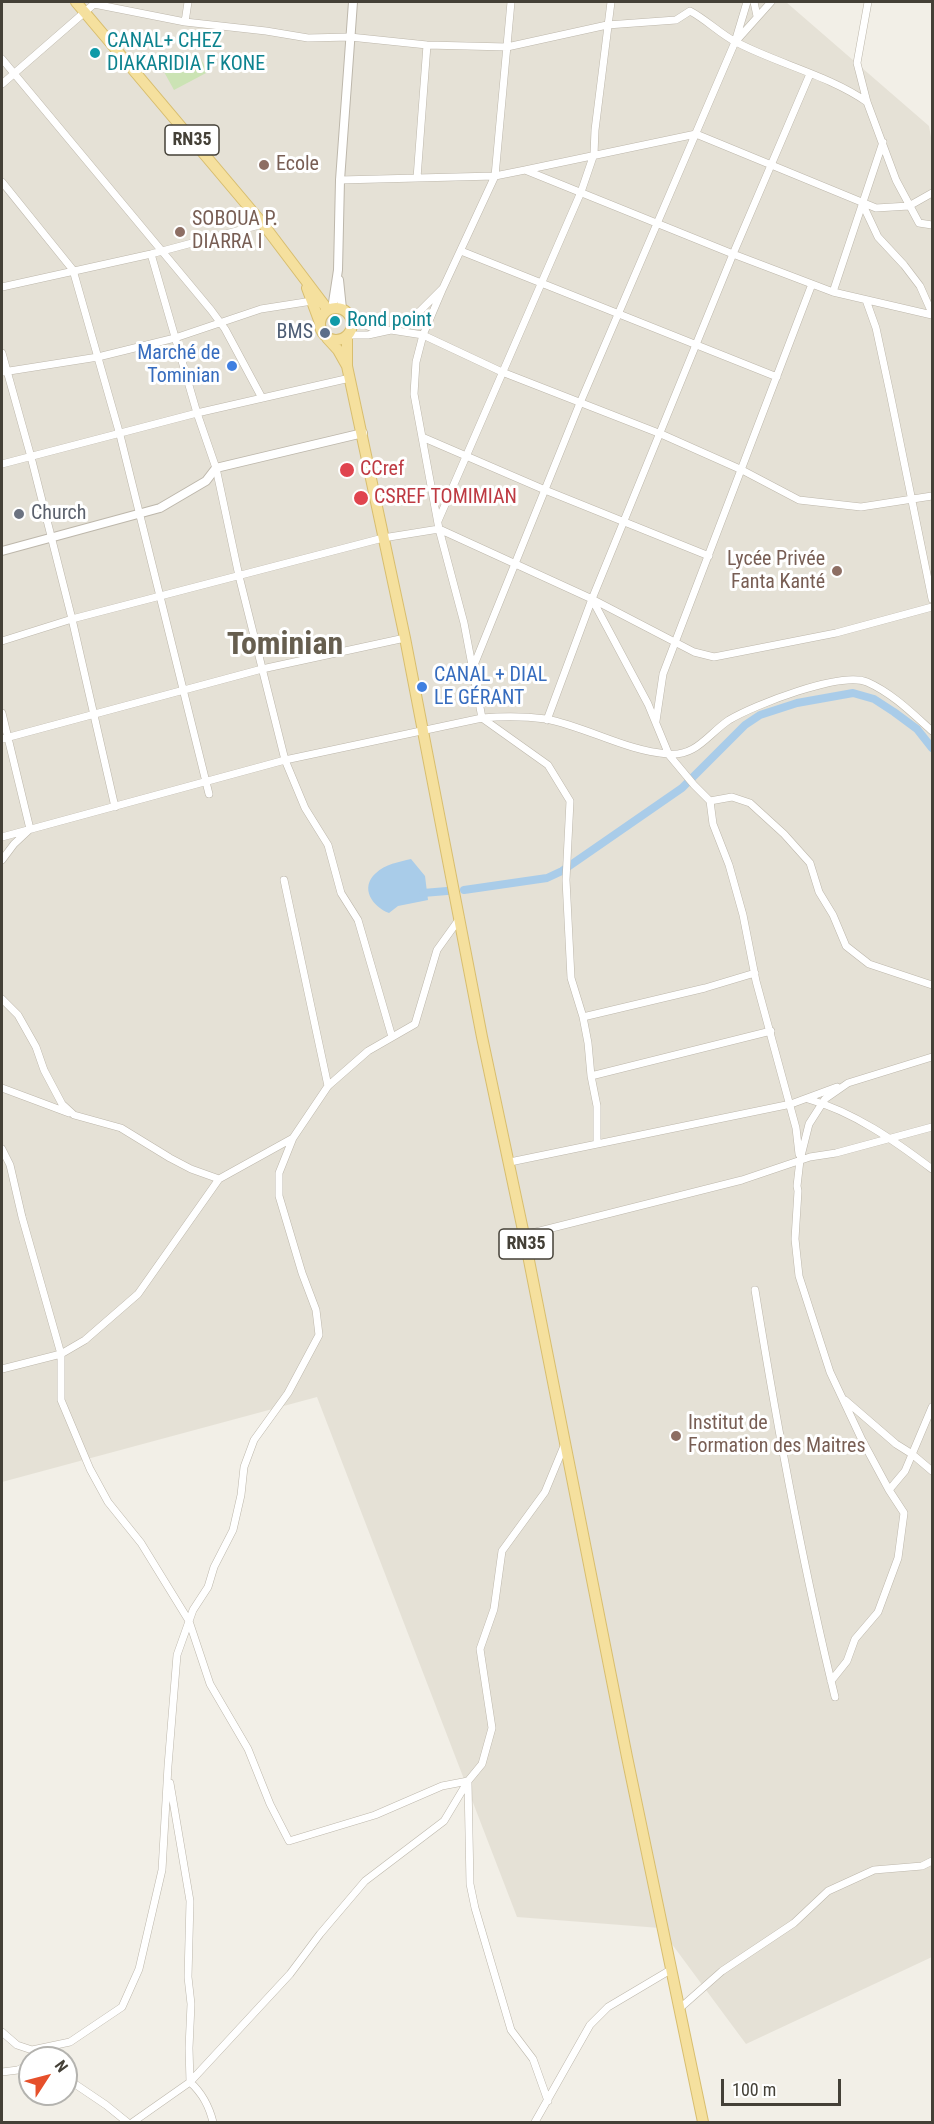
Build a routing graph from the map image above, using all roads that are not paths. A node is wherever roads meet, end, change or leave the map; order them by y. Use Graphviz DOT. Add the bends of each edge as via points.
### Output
graph roads {
  1 [pos="76,2"];
  2 [pos="189,2"];
  3 [pos="353,2"];
  4 [pos="511,2"];
  5 [pos="611,2"];
  6 [pos="747,2"];
  7 [pos="754,2"];
  8 [pos="771,2"];
  9 [pos="868,2"];
  10 [pos="94,3"];
  11 [pos="85,12"];
  12 [pos="758,16"];
  13 [pos="185,22"];
  14 [pos="607,25"];
  15 [pos="350,36"];
  16 [pos="735,42"];
  17 [pos="427,45"];
  18 [pos="507,47"];
  19 [pos="2,59"];
  20 [pos="15,74"];
  21 [pos="810,74"];
  22 [pos="2,84"];
  23 [pos="867,102"];
  24 [pos="696,134"];
  25 [pos="883,142"];
  26 [pos="594,154"];
  27 [pos="772,166"];
  28 [pos="525,170"];
  29 [pos="495,176"];
  30 [pos="417,178"];
  31 [pos="340,180"];
  32 [pos="2,182"];
  33 [pos="581,192"];
  34 [pos="933,194"];
  35 [pos="862,203"];
  36 [pos="909,206"];
  37 [pos="263,224"];
  38 [pos="658,224"];
  39 [pos="933,225"];
  40 [pos="162,251"];
  41 [pos="461,251"];
  42 [pos="151,254"];
  43 [pos="733,255"];
  44 [pos="73,270"];
  45 [pos="305,282"];
  46 [pos="541,282"];
  47 [pos="812,284"];
  48 [pos="2,287"];
  49 [pos="443,288"];
  50 [pos="833,292"];
  51 [pos="866,300"];
  52 [pos="312,301"];
  53 [pos="334,310"];
  54 [pos="619,314"];
  55 [pos="933,314"];
  56 [pos="351,319"];
  57 [pos="320,323"];
  58 [pos="221,324"];
  59 [pos="391,330"];
  60 [pos="380,332"];
  61 [pos="423,334"];
  62 [pos="348,336"];
  63 [pos="175,338"];
  64 [pos="327,338"];
  65 [pos="697,344"];
  66 [pos="2,353"];
  67 [pos="98,357"];
  68 [pos="347,366"];
  69 [pos="3,372"];
  70 [pos="502,372"];
  71 [pos="777,377"];
  72 [pos="350,378"];
  73 [pos="262,398"];
  74 [pos="580,403"];
  75 [pos="198,413"];
  76 [pos="363,433"];
  77 [pos="661,434"];
  78 [pos="120,435"];
  79 [pos="423,437"];
  80 [pos="467,457"];
  81 [pos="31,458"];
  82 [pos="2,464"];
  83 [pos="216,468"];
  84 [pos="742,470"];
  85 [pos="544,490"];
  86 [pos="933,496"];
  87 [pos="912,500"];
  88 [pos="140,513"];
  89 [pos="625,523"];
  90 [pos="439,525"];
  91 [pos="52,538"];
  92 [pos="383,538"];
  93 [pos="2,551"];
  94 [pos="709,556"];
  95 [pos="515,564"];
  96 [pos="239,576"];
  97 [pos="160,596"];
  98 [pos="592,599"];
  99 [pos="933,599"];
  100 [pos="933,607"];
  101 [pos="72,619"];
  102 [pos="405,638"];
  103 [pos="2,641"];
  104 [pos="675,642"];
  105 [pos="262,669"];
  106 [pos="472,670"];
  107 [pos="184,691"];
  108 [pos="2,713"];
  109 [pos="94,715"];
  110 [pos="482,718"];
  111 [pos="547,720"];
  112 [pos="656,722"];
  113 [pos="423,730"];
  114 [pos="933,731"];
  115 [pos="5,738"];
  116 [pos="669,755"];
  117 [pos="285,760"];
  118 [pos="206,782"];
  119 [pos="209,794"];
  120 [pos="710,801"];
  121 [pos="115,807"];
  122 [pos="30,829"];
  123 [pos="2,837"];
  124 [pos="2,860"];
  125 [pos="284,880"];
  126 [pos="460,918"];
  127 [pos="755,973"];
  128 [pos="933,984"];
  129 [pos="2,999"];
  130 [pos="583,1017"];
  131 [pos="771,1031"];
  132 [pos="392,1037"];
  133 [pos="933,1057"];
  134 [pos="591,1076"];
  135 [pos="848,1083"];
  136 [pos="328,1086"];
  137 [pos="2,1088"];
  138 [pos="808,1099"];
  139 [pos="823,1103"];
  140 [pos="791,1104"];
  141 [pos="74,1115"];
  142 [pos="933,1127"];
  143 [pos="293,1138"];
  144 [pos="892,1138"];
  145 [pos="597,1144"];
  146 [pos="2,1149"];
  147 [pos="800,1160"];
  148 [pos="510,1162"];
  149 [pos="933,1169"];
  150 [pos="219,1179"];
  151 [pos="524,1235"];
  152 [pos="754,1290"];
  153 [pos="61,1354"];
  154 [pos="2,1369"];
  155 [pos="843,1399"];
  156 [pos="933,1407"];
  157 [pos="565,1443"];
  158 [pos="912,1454"];
  159 [pos="933,1471"];
  160 [pos="889,1490"];
  161 [pos="189,1621"];
  162 [pos="831,1681"];
  163 [pos="835,1697"];
  164 [pos="168,1766"];
  165 [pos="468,1781"];
  166 [pos="933,1861"];
  167 [pos="672,1969"];
  168 [pos="679,2009"];
  169 [pos="2,2032"];
  170 [pos="19,2046"];
  171 [pos="57,2046"];
  172 [pos="18,2070"];
  173 [pos="2,2072"];
  174 [pos="190,2082"];
  175 [pos="78,2086"];
  176 [pos="548,2101"];
  177 [pos="127,2122"];
  178 [pos="133,2122"];
  179 [pos="213,2122"];
  180 [pos="535,2122"];
  181 [pos="703,2122"];
  1 -- 11 [label="main road, RN35"];
  2 -- 13 [label="street"];
  3 -- 15 [label="street"];
  4 -- 18 [label="street"];
  5 -- 14 [label="street"];
  6 -- 16 [label="street"];
  7 -- 12 [label="street"];
  8 -- 12 [label="street"];
  9 -- 23 [label="street" via="857,63"];
  10 -- 11 [label="street"];
  10 -- 13 [label="street"];
  11 -- 20 [label="street"];
  11 -- 37 [label="main road, RN35"];
  12 -- 16 [label="street"];
  13 -- 15 [label="street" via="308,38"];
  14 -- 16 [label="street" via="676,20 690,11"];
  14 -- 18 [label="street"];
  14 -- 26 [label="street"];
  15 -- 17 [label="street"];
  15 -- 31 [label="street"];
  16 -- 21 [label="street"];
  16 -- 24 [label="street"];
  17 -- 18 [label="street"];
  17 -- 30 [label="street"];
  18 -- 29 [label="street"];
  19 -- 20 [label="street"];
  20 -- 22 [label="street"];
  20 -- 40 [label="street"];
  21 -- 23 [label="street"];
  21 -- 27 [label="street"];
  23 -- 25 [label="street"];
  24 -- 26 [label="street"];
  24 -- 27 [label="street"];
  24 -- 38 [label="street"];
  25 -- 35 [label="street"];
  25 -- 36 [label="street"];
  26 -- 28 [label="street"];
  26 -- 33 [label="street"];
  27 -- 35 [label="street"];
  27 -- 43 [label="street"];
  28 -- 29 [label="street"];
  28 -- 33 [label="street"];
  29 -- 30 [label="street"];
  29 -- 41 [label="street"];
  30 -- 31 [label="street"];
  31 -- 53 [label="street"];
  32 -- 44 [label="street"];
  33 -- 38 [label="street"];
  33 -- 46 [label="street"];
  34 -- 36 [label="street"];
  35 -- 36 [label="street" via="876,208"];
  35 -- 50 [label="street"];
  35 -- 55 [label="street" via="878,237 920,286"];
  36 -- 39 [label="street" via="919,223"];
  37 -- 40 [label="street"];
  37 -- 45 [label="main road, RN35"];
  38 -- 43 [label="street"];
  38 -- 54 [label="street"];
  40 -- 42 [label="street"];
  40 -- 58 [label="street"];
  41 -- 46 [label="street"];
  41 -- 49 [label="street"];
  42 -- 44 [label="street"];
  42 -- 63 [label="street"];
  43 -- 47 [label="street"];
  43 -- 65 [label="street"];
  44 -- 48 [label="street"];
  44 -- 67 [label="street"];
  45 -- 52 [label="main road, RN35"];
  45 -- 53 [label="main road, RN35"];
  46 -- 54 [label="street"];
  46 -- 70 [label="street"];
  47 -- 50 [label="street"];
  47 -- 71 [label="street"];
  49 -- 59 [label="street" via="420,311"];
  49 -- 61 [label="street"];
  50 -- 51 [label="street"];
  51 -- 55 [label="street"];
  51 -- 87 [label="street" via="876,328"];
  52 -- 57 [label="main road, RN35"];
  52 -- 58 [label="street" via="261,309"];
  53 -- 56 [label="main road, RN35"];
  53 -- 57 [label="main road" via="322,316"];
  54 -- 65 [label="street"];
  54 -- 74 [label="street"];
  56 -- 60 [label="street"];
  56 -- 62 [label="main road, RN35"];
  57 -- 64 [label="main road, RN35"];
  58 -- 63 [label="street"];
  58 -- 73 [label="street"];
  59 -- 60 [label="street"];
  59 -- 61 [label="street"];
  60 -- 62 [label="street"];
  61 -- 70 [label="street"];
  61 -- 79 [label="street" via="414,394"];
  62 -- 64 [label="main road"];
  62 -- 68 [label="main road, RN35"];
  63 -- 67 [label="street"];
  63 -- 75 [label="street"];
  64 -- 68 [label="main road, RN35"];
  65 -- 71 [label="street"];
  65 -- 77 [label="street"];
  66 -- 69 [label="street"];
  67 -- 69 [label="street"];
  67 -- 78 [label="street"];
  68 -- 72 [label="main road, RN35"];
  69 -- 81 [label="street"];
  70 -- 74 [label="street"];
  70 -- 80 [label="street"];
  71 -- 84 [label="street"];
  72 -- 73 [label="street"];
  72 -- 76 [label="main road, RN35"];
  73 -- 75 [label="street"];
  74 -- 77 [label="street"];
  74 -- 85 [label="street"];
  75 -- 78 [label="street"];
  75 -- 83 [label="street"];
  76 -- 83 [label="street"];
  76 -- 92 [label="main road, RN35"];
  77 -- 84 [label="street"];
  77 -- 89 [label="street"];
  78 -- 81 [label="street"];
  78 -- 88 [label="street"];
  79 -- 80 [label="street"];
  79 -- 90 [label="street"];
  80 -- 85 [label="street"];
  80 -- 90 [label="street"];
  81 -- 82 [label="street"];
  81 -- 91 [label="street"];
  83 -- 88 [label="street" via="206,481 160,508"];
  83 -- 96 [label="street"];
  84 -- 87 [label="street" via="799,500 861,507"];
  84 -- 94 [label="street"];
  85 -- 89 [label="street"];
  85 -- 95 [label="street"];
  86 -- 87 [label="street"];
  87 -- 99 [label="street"];
  88 -- 91 [label="street"];
  88 -- 97 [label="street"];
  89 -- 94 [label="street"];
  89 -- 98 [label="street"];
  90 -- 92 [label="street"];
  90 -- 95 [label="street"];
  90 -- 106 [label="street"];
  91 -- 93 [label="street"];
  91 -- 101 [label="street"];
  92 -- 96 [label="street"];
  92 -- 102 [label="main road, RN35"];
  94 -- 104 [label="street"];
  95 -- 98 [label="street"];
  95 -- 106 [label="street"];
  96 -- 97 [label="street"];
  96 -- 105 [label="street"];
  97 -- 101 [label="street"];
  97 -- 107 [label="street"];
  98 -- 104 [label="street"];
  98 -- 111 [label="street"];
  98 -- 112 [label="street"];
  100 -- 104 [label="street" via="836,633 725,656 694,652"];
  101 -- 103 [label="street"];
  101 -- 109 [label="street"];
  102 -- 105 [label="street"];
  102 -- 113 [label="main road, RN35"];
  104 -- 112 [label="street" via="663,674"];
  105 -- 107 [label="street"];
  105 -- 117 [label="street"];
  106 -- 110 [label="street"];
  107 -- 109 [label="street"];
  107 -- 118 [label="street"];
  108 -- 115 [label="street"];
  109 -- 115 [label="street"];
  109 -- 121 [label="street"];
  110 -- 111 [label="street"];
  110 -- 113 [label="street"];
  110 -- 130 [label="street" via="548,765 570,801 566,880 571,978"];
  111 -- 116 [label="street"];
  112 -- 116 [label="street"];
  113 -- 117 [label="street"];
  113 -- 126 [label="main road, RN35"];
  114 -- 116 [label="street" via="893,697 866,681 846,679 770,701 729,721 693,751"];
  115 -- 122 [label="street"];
  116 -- 120 [label="street"];
  117 -- 118 [label="street"];
  117 -- 132 [label="street" via="305,808 328,845 341,893 358,920"];
  118 -- 119 [label="street"];
  118 -- 121 [label="street"];
  120 -- 127 [label="street" via="713,824 743,915"];
  120 -- 128 [label="street" via="732,796 750,803 784,834 810,863 819,892 846,946 868,964"];
  121 -- 122 [label="street"];
  122 -- 123 [label="street"];
  122 -- 124 [label="street"];
  125 -- 136 [label="street"];
  126 -- 132 [label="street" via="437,950 415,1024"];
  126 -- 148 [label="main road, RN35"];
  127 -- 130 [label="street"];
  127 -- 131 [label="street"];
  129 -- 141 [label="street" via="18,1015 62,1104"];
  130 -- 134 [label="street"];
  131 -- 134 [label="street"];
  131 -- 140 [label="street"];
  132 -- 136 [label="street" via="368,1051"];
  133 -- 135 [label="street"];
  134 -- 145 [label="street" via="597,1106"];
  135 -- 138 [label="street"];
  135 -- 139 [label="street"];
  136 -- 143 [label="street"];
  137 -- 141 [label="street"];
  138 -- 139 [label="street"];
  138 -- 140 [label="street"];
  139 -- 144 [label="street"];
  139 -- 147 [label="street" via="809,1124"];
  140 -- 145 [label="street"];
  140 -- 147 [label="street"];
  141 -- 150 [label="street" via="121,1128 191,1169"];
  142 -- 144 [label="street"];
  143 -- 150 [label="street"];
  143 -- 161 [label="street" via="279,1173 279,1196 316,1310 319,1335 288,1393 254,1440 244,1467 233,1530"];
  144 -- 147 [label="street"];
  144 -- 149 [label="street"];
  145 -- 148 [label="street"];
  146 -- 153 [label="street" via="10,1165"];
  147 -- 151 [label="street" via="742,1180"];
  147 -- 155 [label="street" via="795,1239 799,1276 830,1372"];
  148 -- 151 [label="main road, RN35"];
  150 -- 153 [label="street" via="138,1294 85,1340"];
  151 -- 157 [label="main road, RN35"];
  152 -- 162 [label="street" via="776,1420"];
  153 -- 154 [label="street"];
  153 -- 161 [label="street" via="61,1400 90,1469"];
  155 -- 158 [label="street"];
  155 -- 160 [label="street"];
  156 -- 158 [label="street"];
  157 -- 165 [label="street" via="545,1492 502,1551 494,1609 480,1649 492,1728 482,1764"];
  157 -- 167 [label="main road, RN35"];
  158 -- 159 [label="street"];
  158 -- 160 [label="street"];
  160 -- 162 [label="street" via="904,1513 898,1558 878,1612 855,1639 847,1661"];
  161 -- 164 [label="street" via="177,1655"];
  161 -- 165 [label="street" via="210,1684 248,1749 289,1841 375,1815 442,1786"];
  162 -- 163 [label="street"];
  164 -- 171 [label="street" via="162,1870 139,1969 122,2007 70,2042"];
  164 -- 174 [label="street" via="190,1901"];
  165 -- 174 [label="street" via="444,1821 365,1881 290,1974"];
  165 -- 176 [label="street" via="470,1884 475,1908 511,2030 533,2060"];
  166 -- 168 [label="street" via="922,1866 874,1870 828,1891 794,1923 722,1971"];
  167 -- 168 [label="main road, RN35"];
  167 -- 176 [label="street" via="608,2007 590,2025"];
  168 -- 181 [label="main road, RN35"];
  169 -- 170 [label="street"];
  172 -- 173 [label="street"];
  174 -- 178 [label="street"];
  174 -- 179 [label="street" via="202,2093"];
  175 -- 177 [label="street"];
  176 -- 180 [label="street"];
}
